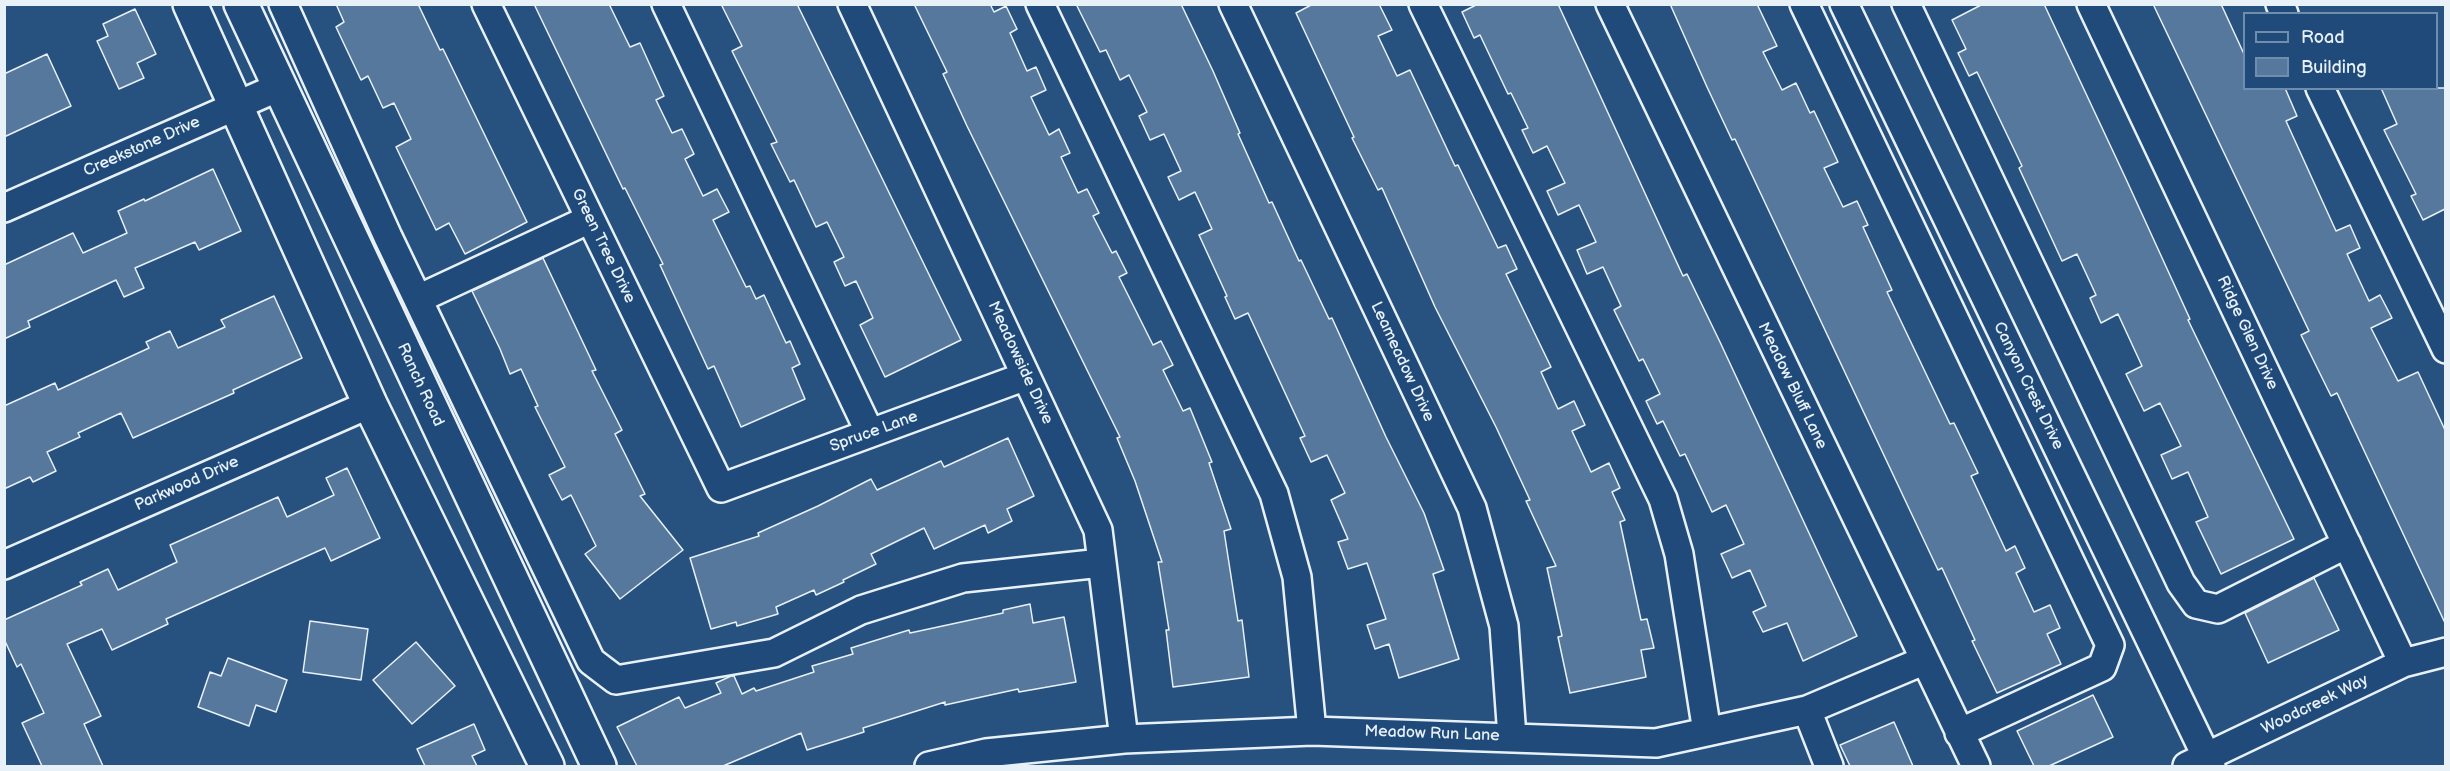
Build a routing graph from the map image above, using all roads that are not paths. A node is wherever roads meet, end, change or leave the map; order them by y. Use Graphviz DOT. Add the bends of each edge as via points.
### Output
graph roads {
  1 [pos="190,4"];
  2 [pos="241,4"];
  3 [pos="283,4"];
  4 [pos="486,4"];
  5 [pos="666,4"];
  6 [pos="852,4"];
  7 [pos="1040,4"];
  8 [pos="1233,4"];
  9 [pos="1423,4"];
  10 [pos="1610,4"];
  11 [pos="1803,4"];
  12 [pos="1844,4"];
  13 [pos="1906,4"];
  14 [pos="2091,4"];
  15 [pos="279,87"];
  16 [pos="2321,90"];
  17 [pos="236,105"];
  18 [pos="4,208"];
  19 [pos="590,219"];
  20 [pos="418,299"];
  21 [pos="2445,349"];
  22 [pos="1026,376"];
  23 [pos="370,404"];
  24 [pos="870,433"];
  25 [pos="722,488"];
  26 [pos="2347,544"];
  27 [pos="1101,563"];
  28 [pos="4,565"];
  29 [pos="2445,652"];
  30 [pos="1923,661"];
  31 [pos="2403,663"];
  32 [pos="1807,710"];
  33 [pos="1312,731"];
  34 [pos="1707,732"];
  35 [pos="1959,733"];
  36 [pos="1512,737"];
  37 [pos="1124,739"];
  38 [pos="2202,763"];
  39 [pos="547,766"];
  40 [pos="599,766"];
  41 [pos="929,766"];
  42 [pos="1829,766"];
  43 [pos="1976,766"];
  1 -- 17 [label="main road"];
  2 -- 15 [label="main road, Ranch Road"];
  3 -- 20 [label="street"];
  4 -- 19 [label="street, Green Tree Drive"];
  5 -- 24 [label="street"];
  6 -- 22 [label="street, Meadowside Drive"];
  7 -- 33 [label="street" via="1274,494 1297,577"];
  8 -- 36 [label="street, Leameadow Drive" via="1472,508 1504,626"];
  9 -- 34 [label="street" via="1663,499 1679,554"];
  10 -- 30 [label="street, Meadow Bluff Lane"];
  11 -- 35 [label="street" via="2110,645 2102,667"];
  12 -- 38 [label="street, Canyon Crest Drive"];
  13 -- 26 [label="street" via="2181,583 2196,604 2218,609"];
  14 -- 26 [label="street, Ridge Glen Drive"];
  15 -- 17 [label="street, Creekstone Drive"];
  15 -- 40 [label="main road, Ranch Road"];
  16 -- 21 [label="street"];
  17 -- 18 [label="street, Creekstone Drive"];
  17 -- 23 [label="main road"];
  19 -- 20 [label="street"];
  19 -- 25 [label="street, Green Tree Drive"];
  20 -- 27 [label="street" via="591,661 616,680 774,653 861,610 963,578"];
  22 -- 24 [label="street, Spruce Lane"];
  22 -- 27 [label="street, Meadowside Drive" via="1098,530"];
  23 -- 28 [label="street, Parkwood Drive"];
  23 -- 39 [label="main road"];
  24 -- 25 [label="street, Spruce Lane"];
  26 -- 31 [label="street, Ridge Glen Drive"];
  27 -- 37 [label="street, Meadowside Drive"];
  29 -- 31 [label="street, Woodcreek Way"];
  30 -- 32 [label="street, Meadow Run Lane"];
  30 -- 35 [label="street, Meadow Bluff Lane"];
  31 -- 38 [label="street, Woodcreek Way"];
  32 -- 34 [label="street, Meadow Run Lane"];
  32 -- 42 [label="street"];
  33 -- 36 [label="street, Meadow Run Lane"];
  33 -- 37 [label="street, Meadow Run Lane"];
  34 -- 36 [label="street, Meadow Run Lane" via="1656,743"];
  35 -- 43 [label="street, Meadow Bluff Lane"];
  37 -- 41 [label="street, Meadow Run Lane" via="986,753"];
}
